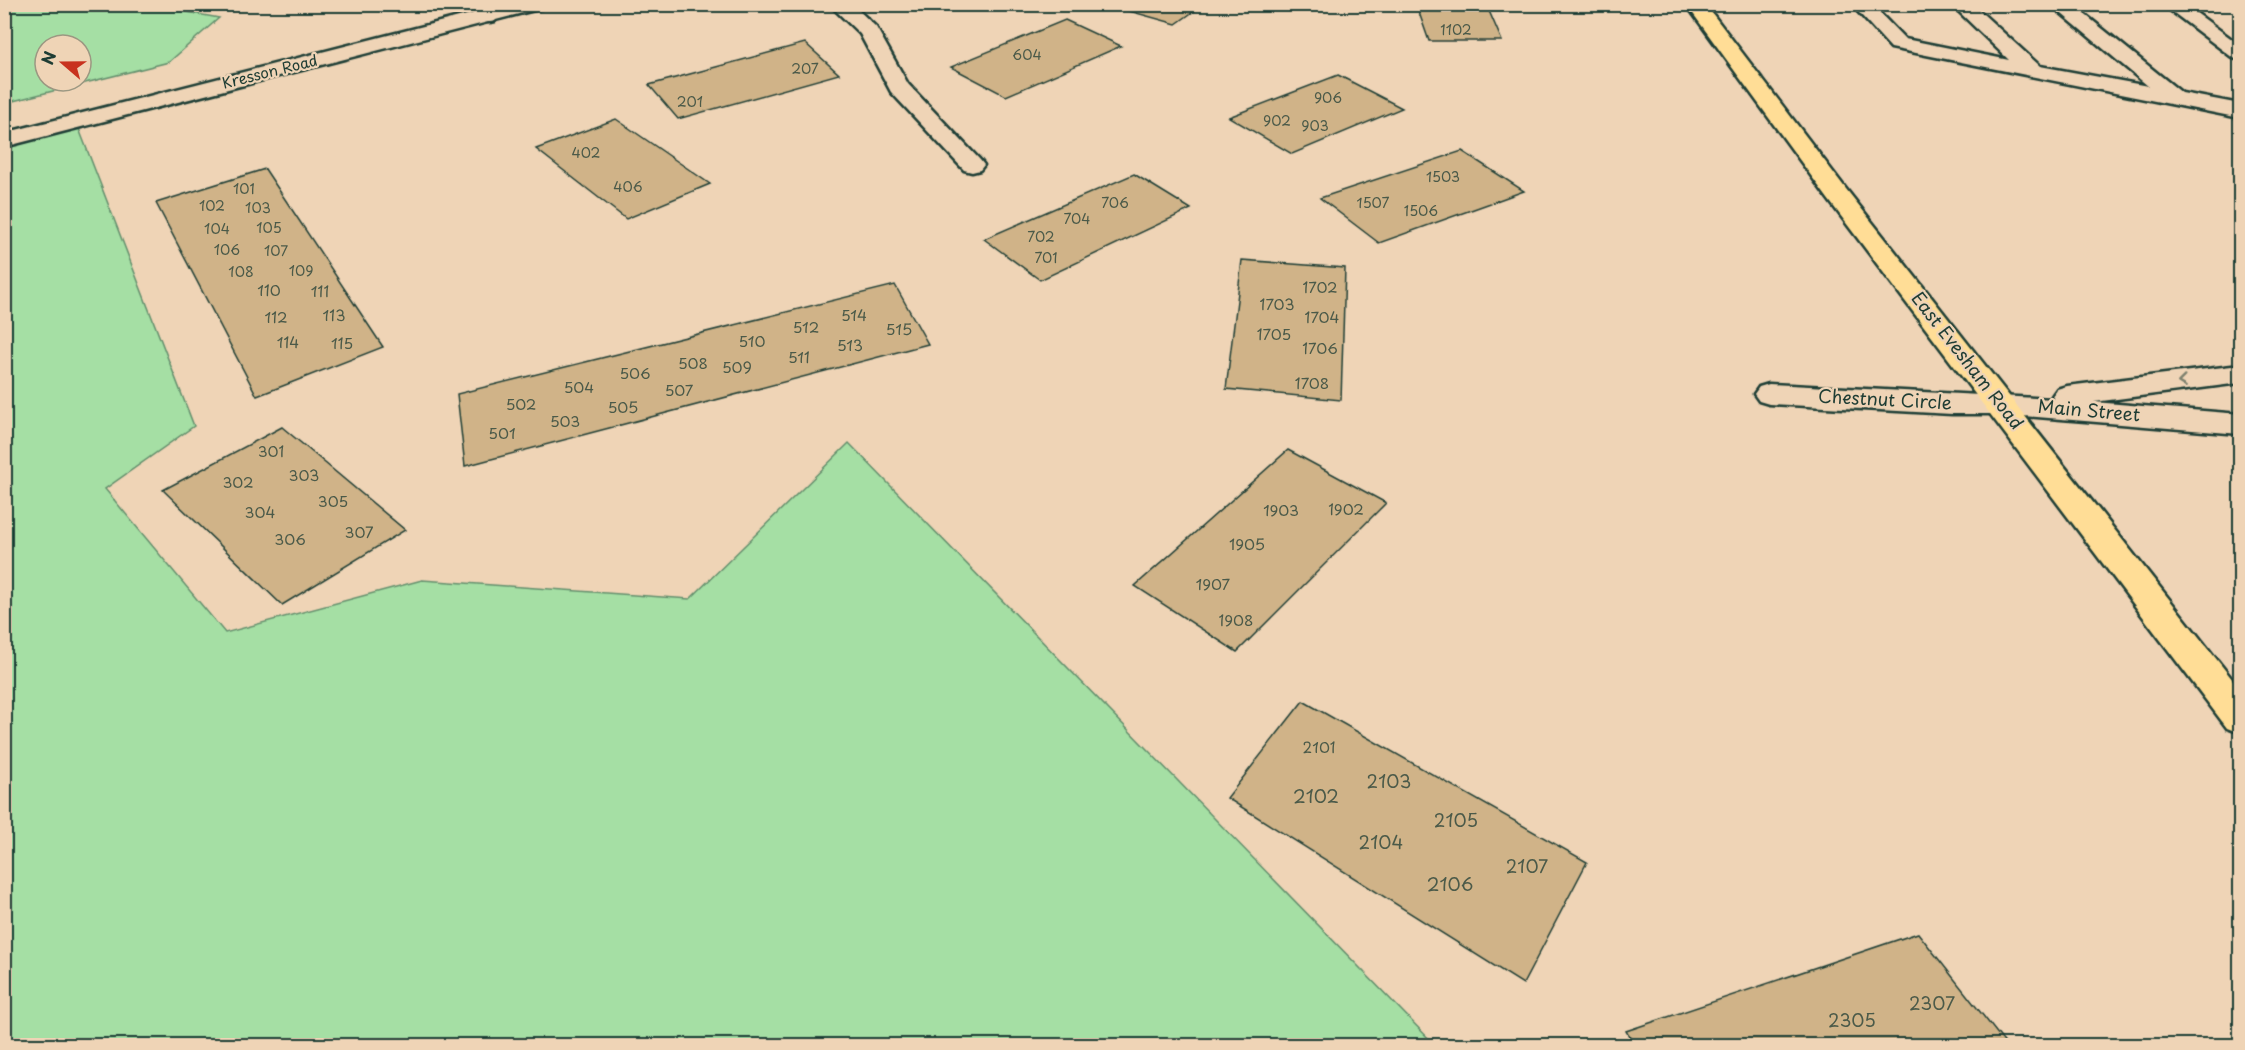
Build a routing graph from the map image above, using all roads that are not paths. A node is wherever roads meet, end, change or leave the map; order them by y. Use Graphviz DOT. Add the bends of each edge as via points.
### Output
graph roads {
  1 [pos="535,4"];
  2 [pos="838,4"];
  3 [pos="1695,4"];
  4 [pos="1860,4"];
  5 [pos="1960,4"];
  6 [pos="2059,4"];
  7 [pos="2171,4"];
  8 [pos="481,11"];
  9 [pos="2241,54"];
  10 [pos="2033,70"];
  11 [pos="2177,99"];
  12 [pos="2241,111"];
  13 [pos="4,140"];
  14 [pos="972,165"];
  15 [pos="2241,374"];
  16 [pos="1769,394"];
  17 [pos="2000,404"];
  18 [pos="2241,424"];
  19 [pos="2241,717"];
  1 -- 8 [label="street, Kresson Road"];
  2 -- 14 [label="street" via="869,32 899,87"];
  3 -- 17 [label="main road, East Evesham Road"];
  4 -- 10 [label="street" via="1898,44"];
  5 -- 10 [label="street"];
  6 -- 11 [label="street"];
  7 -- 9 [label="street"];
  8 -- 13 [label="street, Kresson Road"];
  10 -- 11 [label="street"];
  11 -- 12 [label="street"];
  15 -- 17 [label="street, Main Street, one-way"];
  16 -- 17 [label="street, Chestnut Circle"];
  17 -- 18 [label="street, Main Street"];
  17 -- 19 [label="main road, East Evesham Road"];
}
